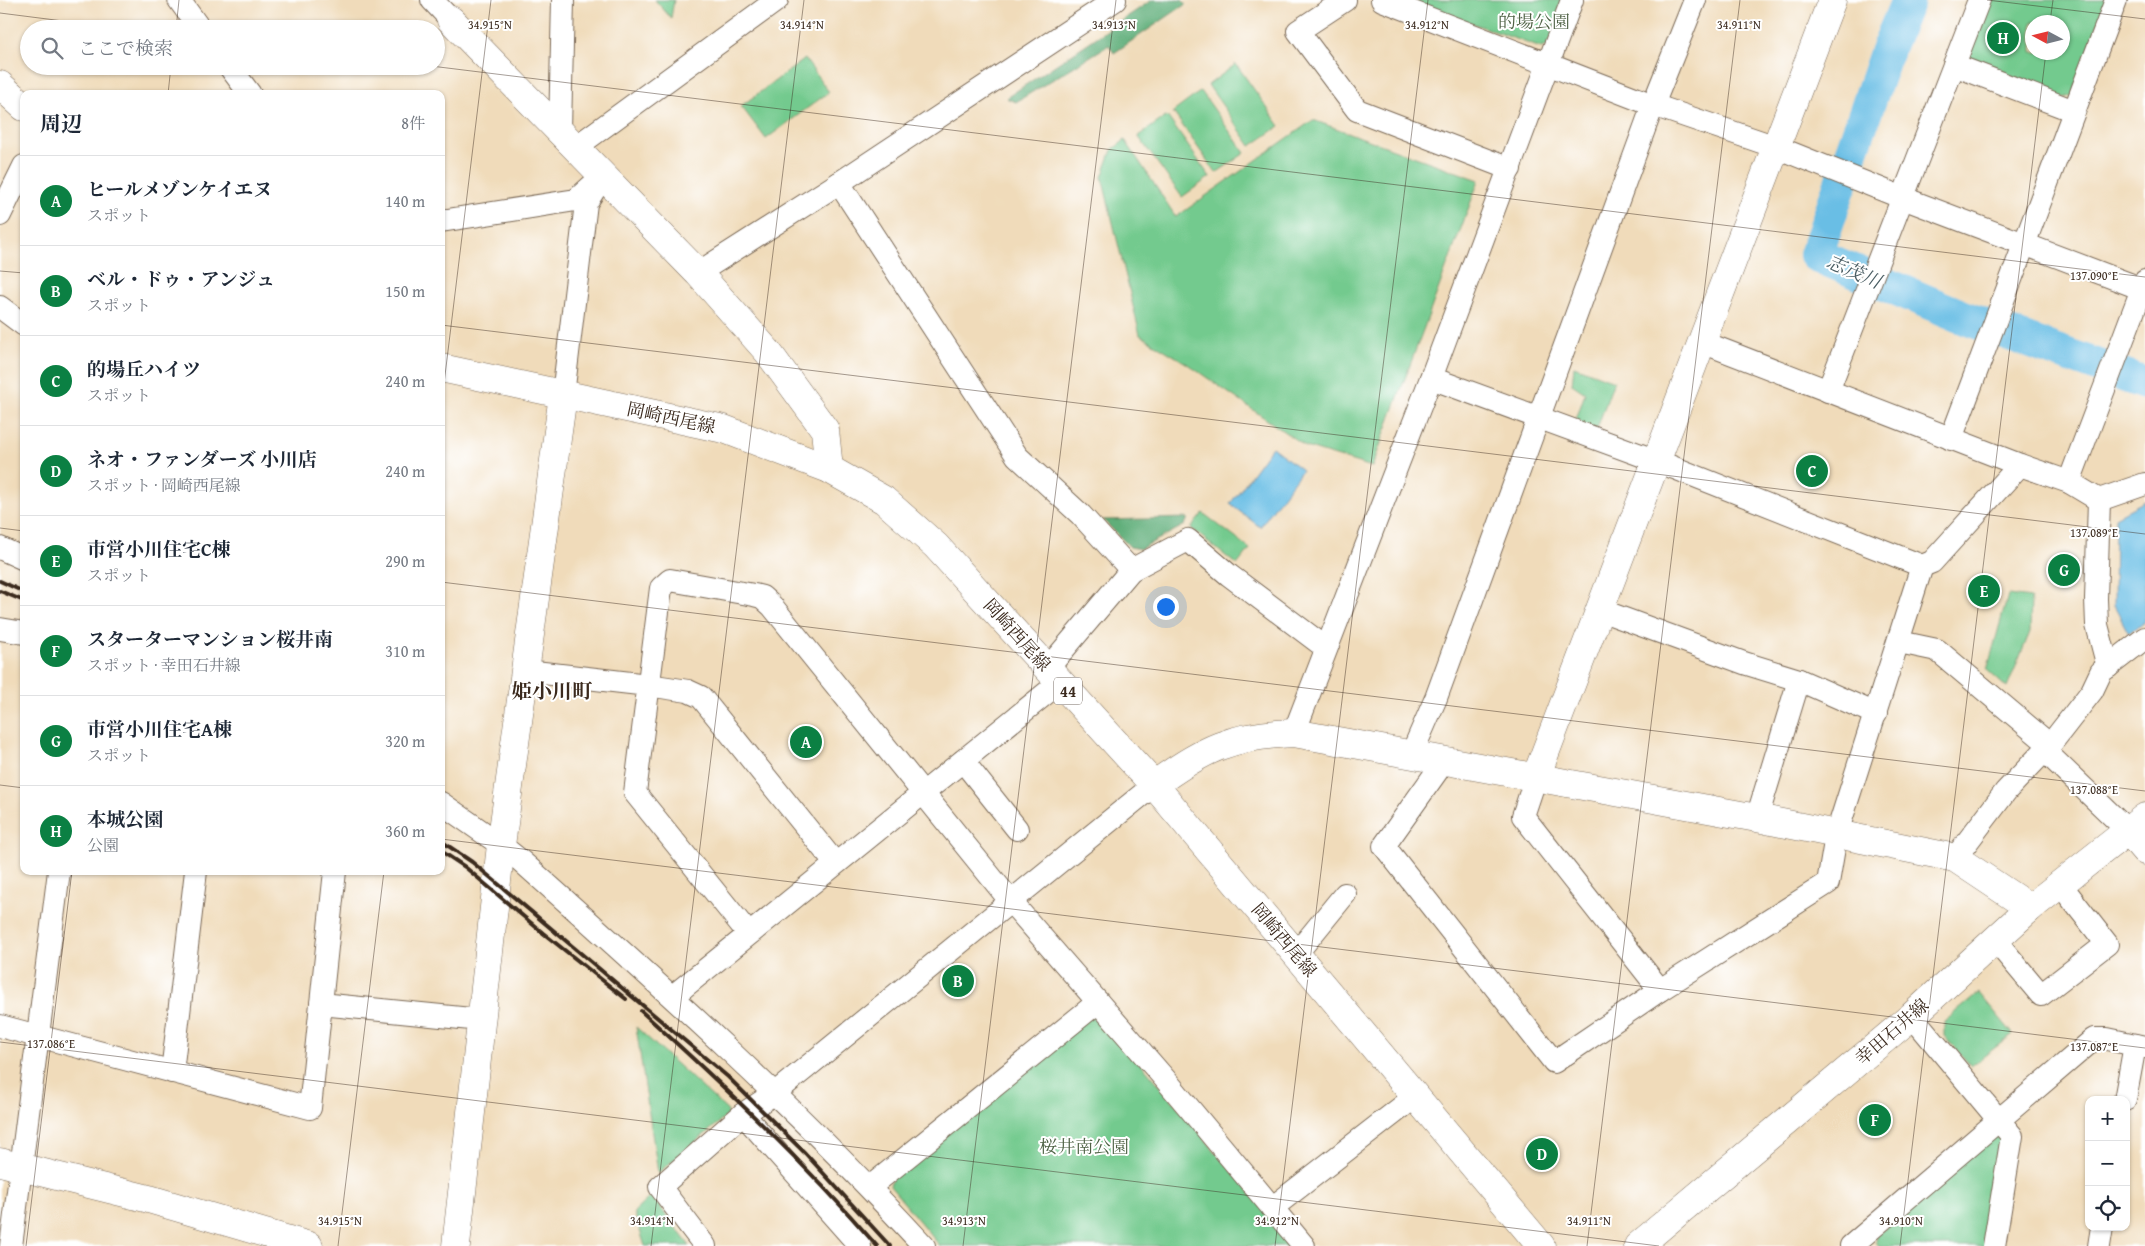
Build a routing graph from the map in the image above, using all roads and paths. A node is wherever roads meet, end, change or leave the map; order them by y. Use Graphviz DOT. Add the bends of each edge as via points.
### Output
graph roads {
  1 [pos="179,0"];
  2 [pos="432,0"];
  3 [pos="563,0"];
  4 [pos="777,0"];
  5 [pos="1115,0"];
  6 [pos="1345,0"];
  7 [pos="1382,0"];
  8 [pos="1572,0"];
  9 [pos="1695,0"];
  10 [pos="1832,0"];
  11 [pos="1979,0"];
  12 [pos="2116,0"];
  13 [pos="193,20"];
  14 [pos="451,20"];
  15 [pos="1550,63"];
  16 [pos="1954,65"];
  17 [pos="236,75"];
  18 [pos="0,85"];
  19 [pos="247,90"];
  20 [pos="20,103"];
  21 [pos="1653,105"];
  22 [pos="2074,111"];
  23 [pos="568,138"];
  24 [pos="1776,147"];
  25 [pos="1510,169"];
  26 [pos="20,174"];
  27 [pos="603,176"];
  28 [pos="839,183"];
  29 [pos="1904,198"];
  30 [pos="0,215"];
  31 [pos="445,220"];
  32 [pos="2026,243"];
  33 [pos="698,273"];
  34 [pos="2144,287"];
  35 [pos="0,307"];
  36 [pos="20,322"];
  37 [pos="1702,342"];
  38 [pos="445,369"];
  39 [pos="1431,378"];
  40 [pos="1828,391"];
  41 [pos="563,395"];
  42 [pos="1538,416"];
  43 [pos="1951,438"];
  44 [pos="1657,461"];
  45 [pos="2020,465"];
  46 [pos="829,469"];
  47 [pos="2069,482"];
  48 [pos="2145,484"];
  49 [pos="2099,500"];
  50 [pos="0,548"];
  51 [pos="20,557"];
  52 [pos="1922,566"];
  53 [pos="1132,570"];
  54 [pos="1600,610"];
  55 [pos="0,629"];
  56 [pos="20,632"];
  57 [pos="2145,638"];
  58 [pos="1899,642"];
  59 [pos="1326,648"];
  60 [pos="2108,667"];
  61 [pos="526,671"];
  62 [pos="1054,675"];
  63 [pos="1799,680"];
  64 [pos="648,685"];
  65 [pos="1876,714"];
  66 [pos="1294,733"];
  67 [pos="2048,748"];
  68 [pos="1412,753"];
  69 [pos="1445,760"];
  70 [pos="963,761"];
  71 [pos="1536,777"];
  72 [pos="1154,785"];
  73 [pos="923,793"];
  74 [pos="445,806"];
  75 [pos="1757,818"];
  76 [pos="2136,823"];
  77 [pos="1017,829"];
  78 [pos="1836,836"];
  79 [pos="501,844"];
  80 [pos="2145,851"];
  81 [pos="1955,858"];
  82 [pos="835,863"];
  83 [pos="58,875"];
  84 [pos="196,875"];
  85 [pos="336,875"];
  86 [pos="2060,884"];
  87 [pos="1345,894"];
  88 [pos="1012,903"];
  89 [pos="2030,908"];
  90 [pos="748,933"];
  91 [pos="1995,940"];
  92 [pos="1296,954"];
  93 [pos="1660,990"];
  94 [pos="672,996"];
  95 [pos="1098,1002"];
  96 [pos="321,1004"];
  97 [pos="1912,1016"];
  98 [pos="481,1020"];
  99 [pos="0,1026"];
  100 [pos="38,1036"];
  101 [pos="2140,1046"];
  102 [pos="172,1072"];
  103 [pos="775,1093"];
  104 [pos="1416,1096"];
  105 [pos="2126,1096"];
  106 [pos="743,1114"];
  107 [pos="2000,1119"];
  108 [pos="11,1165"];
  109 [pos="870,1187"];
  110 [pos="1272,1208"];
  111 [pos="2101,1231"];
  112 [pos="1859,1243"];
  113 [pos="11,1246"];
  114 [pos="309,1246"];
  115 [pos="456,1246"];
  116 [pos="705,1246"];
  117 [pos="860,1246"];
  118 [pos="924,1246"];
  119 [pos="1304,1246"];
  120 [pos="1541,1246"];
  121 [pos="1638,1246"];
  122 [pos="1994,1246"];
  123 [pos="2099,1246"];
  1 -- 13 [label="street"];
  2 -- 14 [label="street"];
  3 -- 23 [label="street"];
  4 -- 23 [label="street"];
  5 -- 28 [label="street"];
  6 -- 25 [label="street" via="1298,31 1357,110"];
  7 -- 15 [label="street"];
  8 -- 15 [label="street"];
  9 -- 21 [label="street"];
  10 -- 24 [label="street"];
  11 -- 16 [label="street"];
  12 -- 22 [label="street"];
  14 -- 23 [label="street"];
  15 -- 21 [label="street"];
  15 -- 25 [label="street"];
  16 -- 22 [label="street"];
  16 -- 29 [label="street"];
  17 -- 19 [label="street"];
  18 -- 20 [label="street"];
  21 -- 24 [label="street"];
  21 -- 42 [label="street"];
  22 -- 32 [label="street"];
  23 -- 27 [label="street"];
  24 -- 29 [label="street"];
  24 -- 37 [label="street"];
  25 -- 39 [label="street"];
  26 -- 30 [label="street"];
  27 -- 31 [label="street" via="576,200"];
  27 -- 33 [label="street"];
  27 -- 41 [label="street" via="586,203"];
  28 -- 33 [label="street"];
  28 -- 53 [label="street" via="1017,456 1081,515"];
  29 -- 32 [label="street"];
  29 -- 40 [label="street"];
  32 -- 34 [label="street"];
  32 -- 43 [label="street"];
  33 -- 46 [label="street" via="768,352 825,430"];
  34 -- 47 [label="street"];
  35 -- 36 [label="street"];
  37 -- 40 [label="street"];
  37 -- 44 [label="street"];
  38 -- 41 [label="street, 岡崎西尾線 / 44"];
  39 -- 42 [label="street"];
  39 -- 59 [label="street"];
  40 -- 43 [label="street"];
  41 -- 46 [label="street, 岡崎西尾線 / 44" via="724,429"];
  41 -- 61 [label="street"];
  42 -- 44 [label="street"];
  42 -- 68 [label="street" via="1436,698"];
  43 -- 45 [label="street"];
  44 -- 52 [label="street"];
  44 -- 54 [label="street"];
  45 -- 47 [label="street"];
  45 -- 52 [label="street" via="1932,562"];
  46 -- 62 [label="street, 岡崎西尾線 / 44" via="884,500 936,546"];
  47 -- 49 [label="street"];
  48 -- 49 [label="street"];
  49 -- 60 [label="street" via="2096,599 2098,625"];
  50 -- 51 [label="street"];
  52 -- 58 [label="street"];
  53 -- 59 [label="street" via="1188,540"];
  53 -- 62 [label="street"];
  54 -- 63 [label="street"];
  54 -- 71 [label="street"];
  55 -- 56 [label="street"];
  57 -- 60 [label="street"];
  58 -- 65 [label="street"];
  58 -- 67 [label="street" via="1937,650"];
  59 -- 66 [label="street"];
  60 -- 67 [label="street" via="2101,672 2092,691"];
  61 -- 64 [label="street"];
  61 -- 79 [label="street"];
  62 -- 70 [label="street"];
  62 -- 72 [label="street, 岡崎西尾線 / 44"];
  63 -- 65 [label="street"];
  63 -- 75 [label="street"];
  64 -- 73 [label="street" via="661,588 670,580 762,597"];
  64 -- 82 [label="street" via="688,691 701,697"];
  64 -- 90 [label="street" via="635,793"];
  65 -- 78 [label="street"];
  66 -- 68 [label="street"];
  66 -- 72 [label="street" via="1237,739 1208,749"];
  67 -- 76 [label="street"];
  67 -- 81 [label="street" via="2006,791"];
  68 -- 69 [label="street"];
  69 -- 71 [label="street"];
  69 -- 93 [label="street" via="1384,846 1554,1062"];
  70 -- 73 [label="street"];
  70 -- 77 [label="street"];
  71 -- 75 [label="street"];
  71 -- 93 [label="street" via="1522,816"];
  72 -- 88 [label="street"];
  72 -- 92 [label="street, 岡崎西尾線 / 44"];
  73 -- 82 [label="street"];
  73 -- 88 [label="street"];
  74 -- 79 [label="street"];
  75 -- 78 [label="street"];
  76 -- 80 [label="street"];
  76 -- 86 [label="street, 幸田石井線"];
  78 -- 81 [label="street"];
  78 -- 93 [label="street" via="1828,883"];
  79 -- 94 [label="street"];
  79 -- 98 [label="street"];
  81 -- 89 [label="street"];
  82 -- 90 [label="street"];
  83 -- 100 [label="street"];
  84 -- 102 [label="street"];
  85 -- 96 [label="street"];
  86 -- 89 [label="street, 幸田石井線"];
  86 -- 91 [label="street" via="2107,944 2041,996"];
  87 -- 92 [label="street"];
  88 -- 95 [label="street"];
  88 -- 103 [label="street"];
  89 -- 91 [label="street, 幸田石井線"];
  90 -- 94 [label="street"];
  91 -- 97 [label="street, 幸田石井線"];
  92 -- 104 [label="street, 岡崎西尾線 / 44"];
  94 -- 103 [label="street"];
  95 -- 109 [label="street"];
  95 -- 110 [label="street"];
  96 -- 98 [label="street"];
  96 -- 102 [label="street" via="310,1108"];
  97 -- 107 [label="street"];
  97 -- 121 [label="street, 幸田石井線"];
  98 -- 115 [label="street"];
  99 -- 100 [label="street"];
  100 -- 102 [label="street"];
  100 -- 108 [label="street"];
  101 -- 105 [label="street"];
  101 -- 107 [label="street" via="2094,1039"];
  103 -- 106 [label="street"];
  103 -- 109 [label="street"];
  104 -- 110 [label="street"];
  104 -- 120 [label="street, 岡崎西尾線 / 44"];
  106 -- 116 [label="street" via="660,1187"];
  106 -- 117 [label="street"];
  107 -- 112 [label="street"];
  107 -- 122 [label="street" via="2012,1136"];
  108 -- 113 [label="street"];
  108 -- 114 [label="street" via="148,1199"];
  109 -- 118 [label="street"];
  110 -- 119 [label="street"];
  111 -- 123 [label="street"];
}
